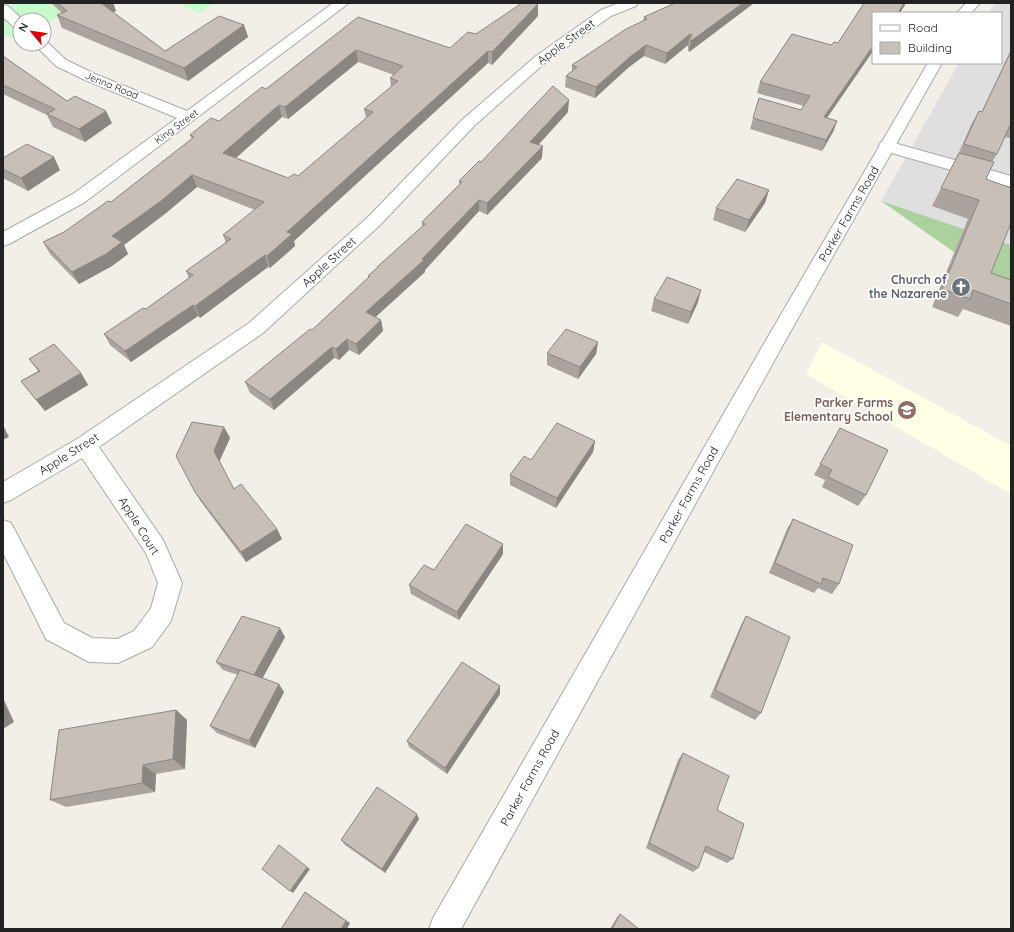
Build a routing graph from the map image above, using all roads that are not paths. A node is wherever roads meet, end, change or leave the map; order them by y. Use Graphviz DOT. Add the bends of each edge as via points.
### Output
graph roads {
  1 [pos="342,3"];
  2 [pos="631,3"];
  3 [pos="973,3"];
  4 [pos="3,9"];
  5 [pos="965,12"];
  6 [pos="12,17"];
  7 [pos="49,52"];
  8 [pos="934,64"];
  9 [pos="189,116"];
  10 [pos="888,146"];
  11 [pos="1011,182"];
  12 [pos="3,240"];
  13 [pos="85,445"];
  14 [pos="3,493"];
  15 [pos="3,530"];
  16 [pos="444,929"];
  1 -- 9 [label="street, King Street"];
  2 -- 13 [label="street, Apple Street" via="606,13 536,64 468,123 374,221 256,328"];
  3 -- 5 [label="street"];
  4 -- 6 [label="street"];
  7 -- 9 [label="street, Jenna Road" via="61,63 90,77"];
  8 -- 10 [label="street, Parker Farms Road"];
  9 -- 12 [label="street, King Street" via="78,198"];
  10 -- 11 [label="street"];
  10 -- 16 [label="street, Parker Farms Road"];
  13 -- 14 [label="street, Apple Street"];
  13 -- 15 [label="street, Apple Court" via="155,547 170,583 162,613 142,639 118,651 89,650 55,631"];
}
